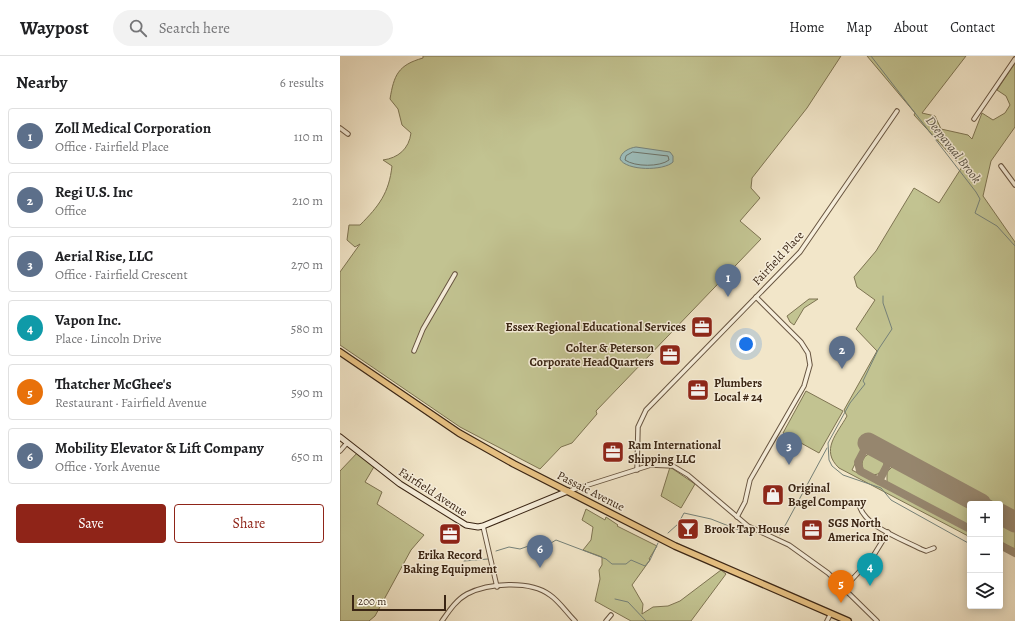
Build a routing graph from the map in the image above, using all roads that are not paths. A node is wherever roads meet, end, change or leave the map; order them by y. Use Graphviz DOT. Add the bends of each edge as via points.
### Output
graph roads {
  1 [pos="1015,58"];
  2 [pos="896,110"];
  3 [pos="974,118"];
  4 [pos="340,128"];
  5 [pos="348,134"];
  6 [pos="1001,166"];
  7 [pos="1015,186"];
  8 [pos="455,274"];
  9 [pos="756,298"];
  10 [pos="414,351"];
  11 [pos="340,352"];
  12 [pos="340,437"];
  13 [pos="347,443"];
  14 [pos="340,451"];
  15 [pos="637,470"];
  16 [pos="568,491"];
  17 [pos="859,504"];
  18 [pos="737,517"];
  19 [pos="483,526"];
  20 [pos="888,532"];
  21 [pos="934,548"];
  22 [pos="497,587"];
  23 [pos="845,587"];
  24 [pos="831,613"];
  25 [pos="611,614"];
  26 [pos="872,617"];
  27 [pos="442,621"];
  28 [pos="576,621"];
  29 [pos="606,621"];
  30 [pos="827,621"];
  31 [pos="848,621"];
  32 [pos="871,621"];
  33 [pos="877,621"];
  1 -- 3 [label="street"];
  2 -- 9 [label="street, Fairfield Place" via="812,237"];
  4 -- 5 [label="street"];
  6 -- 7 [label="street"];
  8 -- 10 [label="street" via="423,329"];
  9 -- 15 [label="street, Fairfield Place" via="646,410 638,427"];
  9 -- 18 [label="street" via="804,345 810,358 810,370 804,386 750,480 745,502"];
  11 -- 16 [label="main road, Passaic Avenue" via="460,433"];
  12 -- 13 [label="street, Fairfield Avenue"];
  13 -- 14 [label="street"];
  13 -- 19 [label="street, Fairfield Avenue" via="400,484 444,513 466,525"];
  15 -- 16 [label="street, Fairfield Avenue"];
  15 -- 18 [label="street, Fairfield Avenue" via="655,464 673,466 688,475"];
  16 -- 19 [label="street, Fairfield Avenue"];
  16 -- 24 [label="main road, Passaic Avenue" via="675,546"];
  17 -- 20 [label="street" via="867,520"];
  18 -- 23 [label="street, Fairfield Avenue" via="748,526 789,545"];
  19 -- 22 [label="street"];
  20 -- 21 [label="street" via="926,551"];
  20 -- 23 [label="street" via="875,554"];
  22 -- 27 [label="street" via="467,594 454,604"];
  22 -- 28 [label="street" via="518,584 540,590 550,595"];
  23 -- 26 [label="street, Fairfield Avenue"];
  24 -- 30 [label="street"];
  24 -- 31 [label="main road, Passaic Avenue"];
  25 -- 29 [label="street"];
  26 -- 32 [label="street"];
  26 -- 33 [label="street, Fairfield Avenue"];
}
